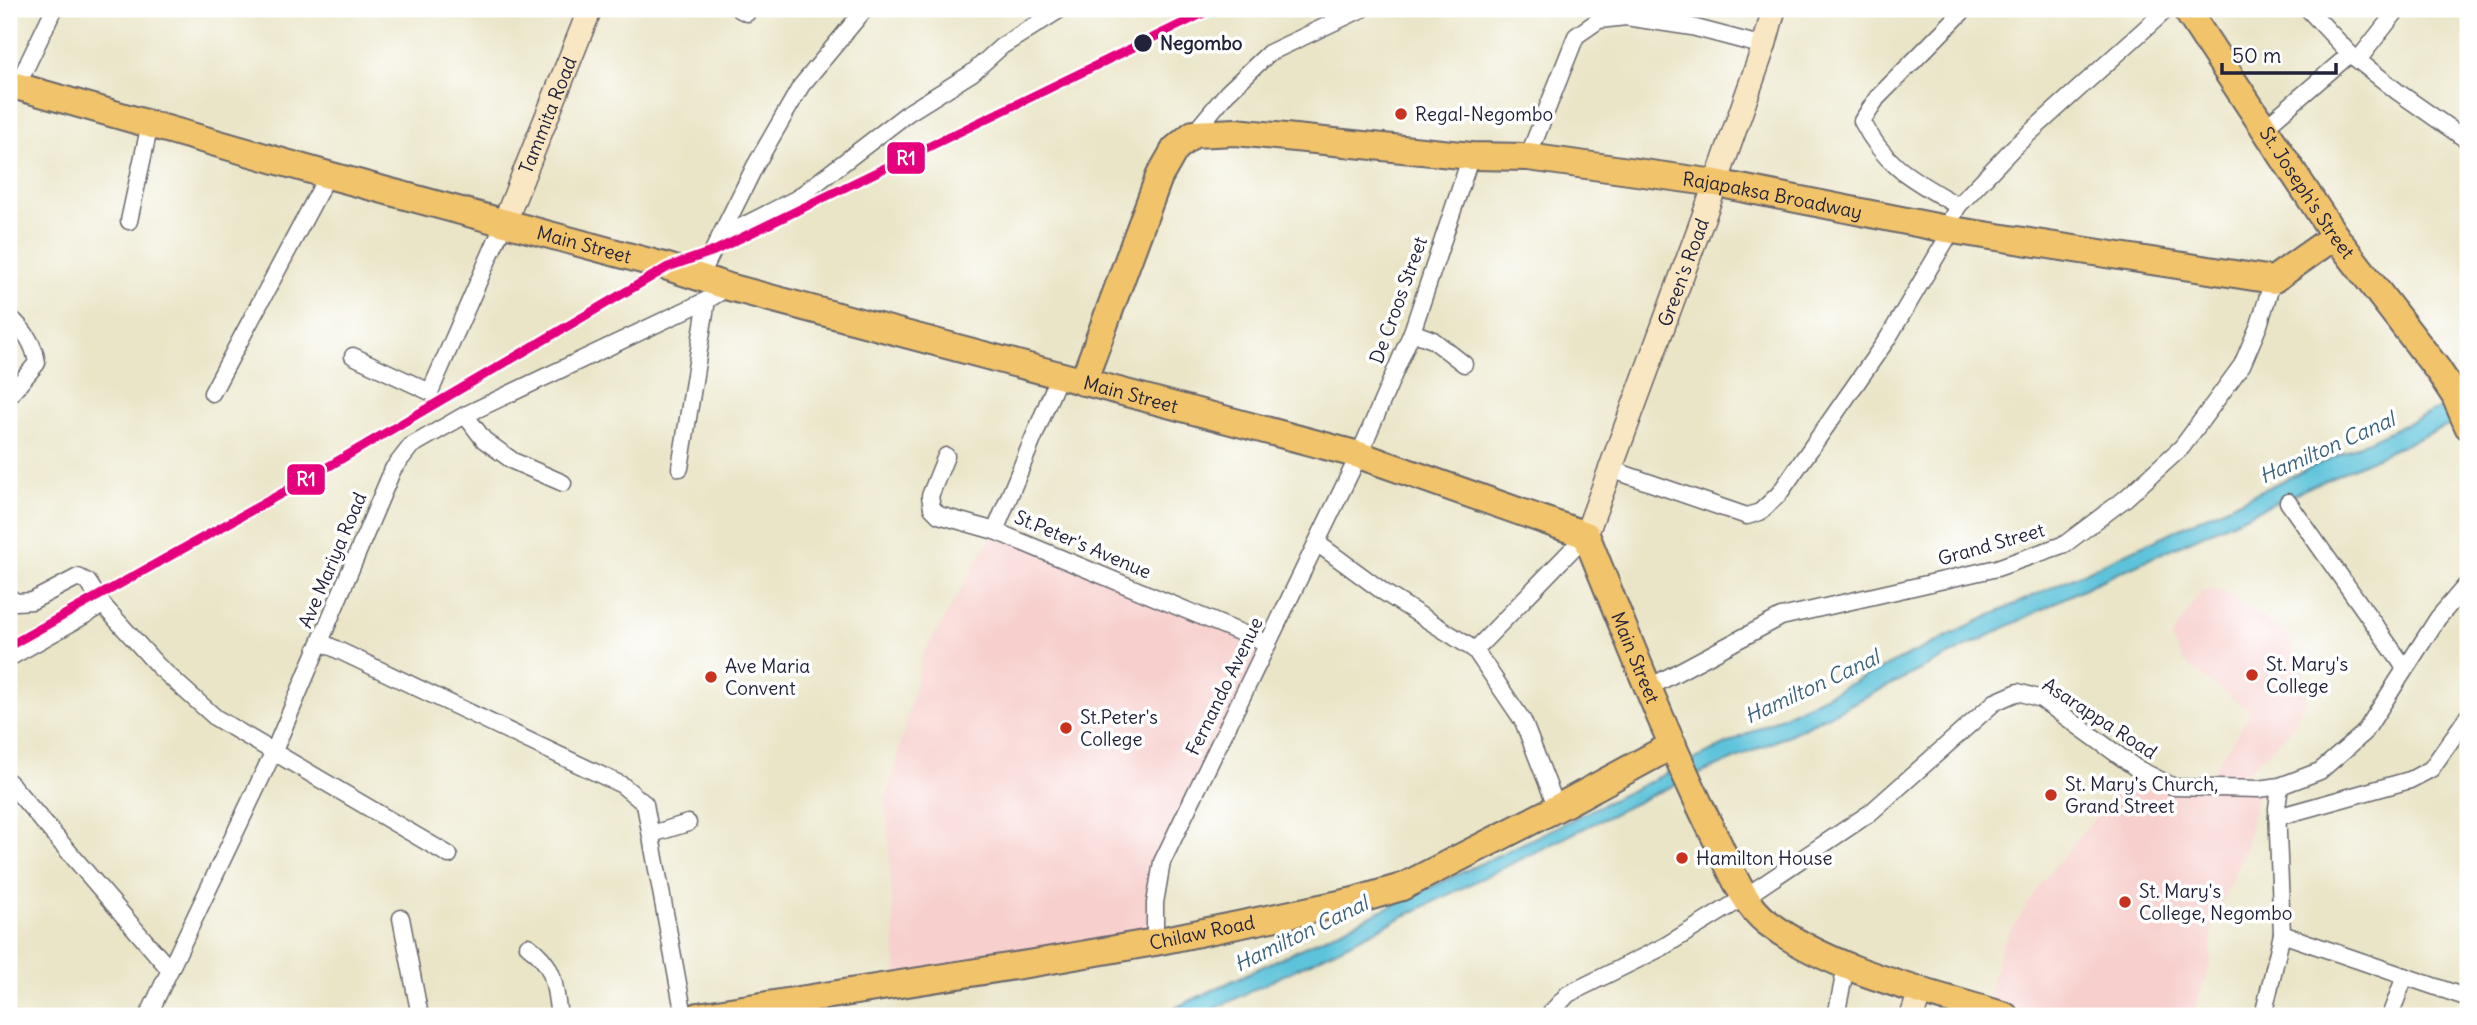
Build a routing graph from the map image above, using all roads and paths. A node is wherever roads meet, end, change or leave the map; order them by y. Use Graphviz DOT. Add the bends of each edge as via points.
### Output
graph roads {
  1 [pos="54,9"];
  2 [pos="590,9"];
  3 [pos="865,9"];
  4 [pos="1061,9"];
  5 [pos="1362,9"];
  6 [pos="1774,9"];
  7 [pos="1965,9"];
  8 [pos="2166,9"];
  9 [pos="2186,9"];
  10 [pos="2308,9"];
  11 [pos="2398,9"];
  12 [pos="1764,46"];
  13 [pos="2354,57"];
  14 [pos="13,85"];
  15 [pos="150,124"];
  16 [pos="2264,128"];
  17 [pos="1193,134"];
  18 [pos="2468,141"];
  19 [pos="1471,156"];
  20 [pos="1528,157"];
  21 [pos="328,175"];
  22 [pos="1716,183"];
  23 [pos="130,221"];
  24 [pos="505,221"];
  25 [pos="1952,222"];
  26 [pos="2334,236"];
  27 [pos="721,237"];
  28 [pos="2273,280"];
  29 [pos="712,288"];
  30 [pos="9,316"];
  31 [pos="1412,331"];
  32 [pos="353,356"];
  33 [pos="1464,364"];
  34 [pos="1071,379"];
  35 [pos="212,393"];
  36 [pos="9,396"];
  37 [pos="465,415"];
  38 [pos="2468,425"];
  39 [pos="1359,455"];
  40 [pos="946,456"];
  41 [pos="680,468"];
  42 [pos="1610,469"];
  43 [pos="563,483"];
  44 [pos="2288,502"];
  45 [pos="995,531"];
  46 [pos="1586,535"];
  47 [pos="1317,543"];
  48 [pos="2468,583"];
  49 [pos="9,597"];
  50 [pos="103,605"];
  51 [pos="321,642"];
  52 [pos="1268,644"];
  53 [pos="1475,650"];
  54 [pos="9,658"];
  55 [pos="2405,668"];
  56 [pos="1648,688"];
  57 [pos="2468,716"];
  58 [pos="1673,745"];
  59 [pos="274,751"];
  60 [pos="9,782"];
  61 [pos="2280,786"];
  62 [pos="1557,808"];
  63 [pos="2277,817"];
  64 [pos="688,824"];
  65 [pos="652,834"];
  66 [pos="449,855"];
  67 [pos="1745,897"];
  68 [pos="401,918"];
  69 [pos="2282,934"];
  70 [pos="1155,942"];
  71 [pos="527,946"];
  72 [pos="1846,966"];
  73 [pos="170,970"];
  74 [pos="2406,976"];
  75 [pos="1921,989"];
  76 [pos="2468,998"];
  77 [pos="148,1016"];
  78 [pos="421,1016"];
  79 [pos="559,1016"];
  80 [pos="684,1016"];
  81 [pos="698,1016"];
  82 [pos="1548,1016"];
  83 [pos="1836,1016"];
  84 [pos="1912,1016"];
  85 [pos="2005,1016"];
  86 [pos="2263,1016"];
  87 [pos="2390,1016"];
  1 -- 14 [label="street"];
  2 -- 24 [label="main road, Tammita Road"];
  3 -- 27 [label="street" via="801,86"];
  4 -- 27 [label="street" via="908,113 796,199"];
  5 -- 17 [label="street" via="1269,53"];
  6 -- 12 [label="main road, Green's Road"];
  7 -- 25 [label="street" via="1877,98 1862,121 1896,168"];
  8 -- 25 [label="street" via="2013,148"];
  9 -- 16 [label="main road, St. Joseph's Street"];
  10 -- 13 [label="street"];
  11 -- 13 [label="street"];
  12 -- 20 [label="street" via="1692,27 1626,17 1599,20 1576,36"];
  12 -- 22 [label="main road, Green's Road"];
  13 -- 16 [label="street"];
  13 -- 18 [label="street"];
  14 -- 15 [label="main road, Main Street"];
  15 -- 21 [label="main road, Main Street"];
  15 -- 23 [label="street"];
  16 -- 26 [label="main road, St. Joseph's Street"];
  17 -- 19 [label="main road, Rajapaksa Broadway" via="1236,132"];
  17 -- 34 [label="main road" via="1175,149 1159,177"];
  19 -- 20 [label="main road, Rajapaksa Broadway"];
  19 -- 31 [label="street, De Croos Street"];
  20 -- 22 [label="main road, Rajapaksa Broadway"];
  21 -- 24 [label="main road, Main Street"];
  21 -- 35 [label="street"];
  22 -- 25 [label="main road, Rajapaksa Broadway"];
  22 -- 42 [label="main road, Green's Road"];
  24 -- 29 [label="main road, Main Street"];
  24 -- 32 [label="street" via="430,392"];
  25 -- 28 [label="main road, Rajapaksa Broadway"];
  25 -- 42 [label="street" via="1888,338 1779,494 1760,512 1747,516"];
  26 -- 28 [label="main road"];
  26 -- 38 [label="main road, St. Joseph's Street" via="2438,370"];
  27 -- 29 [label="street"];
  28 -- 56 [label="street, Grand Street" via="2242,365 2182,447 2126,498 2065,544 1997,568 1781,617"];
  29 -- 34 [label="main road, Main Street"];
  29 -- 37 [label="street, Ave Mariya Road"];
  29 -- 41 [label="street"];
  30 -- 36 [label="street" via="35,348 37,363"];
  31 -- 33 [label="street" via="1433,340"];
  31 -- 39 [label="street, De Croos Street"];
  34 -- 39 [label="main road, Main Street"];
  34 -- 45 [label="street"];
  37 -- 43 [label="street" via="484,440 513,461"];
  37 -- 51 [label="street, Ave Mariya Road" via="411,446 393,469"];
  39 -- 46 [label="main road, Main Street"];
  39 -- 47 [label="street, Fernando Avenue"];
  40 -- 45 [label="street, St.Peter's Avenue" via="930,496 932,508 939,515"];
  42 -- 46 [label="main road, Green's Road"];
  44 -- 55 [label="street"];
  45 -- 52 [label="street, St.Peter's Avenue"];
  46 -- 53 [label="street"];
  46 -- 56 [label="main road, Main Street"];
  47 -- 52 [label="street, Fernando Avenue"];
  47 -- 53 [label="street"];
  48 -- 55 [label="street, Asarappa Road"];
  49 -- 50 [label="street" via="16,602 32,601 78,577 88,582"];
  50 -- 54 [label="street"];
  50 -- 59 [label="street" via="158,666 216,718"];
  51 -- 59 [label="street, Ave Mariya Road"];
  51 -- 65 [label="street" via="622,785 645,804"];
  52 -- 70 [label="street, Fernando Avenue" via="1162,862"];
  53 -- 62 [label="street" via="1523,721"];
  55 -- 61 [label="street, Asarappa Road" via="2364,733 2320,771"];
  56 -- 58 [label="main road, Main Street"];
  57 -- 63 [label="street" via="2431,769 2410,780"];
  58 -- 62 [label="main road, Chilaw Road"];
  58 -- 67 [label="main road, Main Street"];
  59 -- 66 [label="street"];
  59 -- 73 [label="street, Ave Mariya Road"];
  60 -- 73 [label="street"];
  61 -- 63 [label="street"];
  61 -- 67 [label="street, Asarappa Road" via="2174,787 2136,768 2040,699 2018,692 1996,702 1870,813"];
  62 -- 70 [label="main road, Chilaw Road" via="1402,887"];
  63 -- 69 [label="street"];
  64 -- 65 [label="street"];
  65 -- 80 [label="street"];
  67 -- 72 [label="main road, Main Street" via="1766,922"];
  67 -- 82 [label="street, Asarappa Road" via="1663,947 1568,994"];
  68 -- 78 [label="street"];
  69 -- 74 [label="street"];
  69 -- 86 [label="street"];
  70 -- 81 [label="main road, Chilaw Road"];
  71 -- 79 [label="street" via="541,955 552,972"];
  72 -- 75 [label="main road, Main Street"];
  72 -- 83 [label="street"];
  73 -- 77 [label="street, Ave Mariya Road"];
  74 -- 76 [label="street"];
  74 -- 87 [label="street"];
  75 -- 84 [label="main road"];
  75 -- 85 [label="main road, Main Street"];
}
